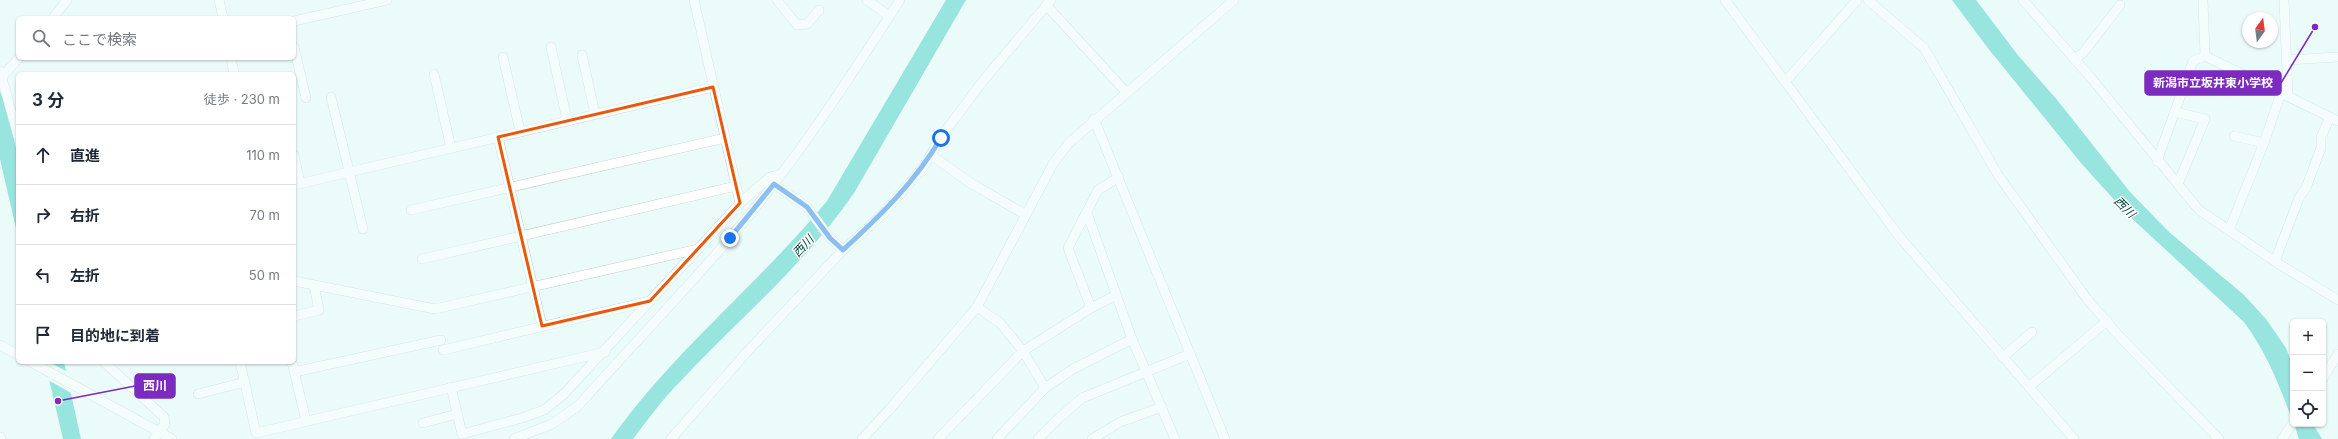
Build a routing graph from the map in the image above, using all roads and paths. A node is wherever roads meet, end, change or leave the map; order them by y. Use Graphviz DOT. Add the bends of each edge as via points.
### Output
graph roads {
  1 [pos="219,0"];
  2 [pos="387,0"];
  3 [pos="694,0"];
  4 [pos="777,0"];
  5 [pos="867,0"];
  6 [pos="900,0"];
  7 [pos="1234,0"];
  8 [pos="1725,0"];
  9 [pos="1857,0"];
  10 [pos="1868,0"];
  11 [pos="2203,0"];
  12 [pos="2284,0"];
  13 [pos="64,1"];
  14 [pos="2028,2"];
  15 [pos="1048,3"];
  16 [pos="2120,5"];
  17 [pos="819,10"];
  18 [pos="54,16"];
  19 [pos="223,16"];
  20 [pos="889,16"];
  21 [pos="296,21"];
  22 [pos="551,47"];
  23 [pos="296,56"];
  24 [pos="582,56"];
  25 [pos="2205,56"];
  26 [pos="2338,57"];
  27 [pos="503,58"];
  28 [pos="2074,59"];
  29 [pos="17,60"];
  30 [pos="231,60"];
  31 [pos="2287,60"];
  32 [pos="234,72"];
  33 [pos="434,74"];
  34 [pos="1,75"];
  35 [pos="1786,81"];
  36 [pos="713,87"];
  37 [pos="1126,92"];
  38 [pos="2284,95"];
  39 [pos="331,97"];
  40 [pos="306,98"];
  41 [pos="2175,112"];
  42 [pos="595,114"];
  43 [pos="1094,119"];
  44 [pos="2334,119"];
  45 [pos="567,120"];
  46 [pos="16,129"];
  47 [pos="520,131"];
  48 [pos="498,136"];
  49 [pos="2234,136"];
  50 [pos="725,138"];
  51 [pos="2264,143"];
  52 [pos="451,148"];
  53 [pos="931,155"];
  54 [pos="2157,160"];
  55 [pos="349,172"];
  56 [pos="296,174"];
  57 [pos="781,174"];
  58 [pos="1120,177"];
  59 [pos="297,184"];
  60 [pos="774,184"];
  61 [pos="2178,184"];
  62 [pos="736,186"];
  63 [pos="510,187"];
  64 [pos="740,203"];
  65 [pos="411,210"];
  66 [pos="1086,213"];
  67 [pos="1026,215"];
  68 [pos="363,229"];
  69 [pos="2229,230"];
  70 [pos="522,236"];
  71 [pos="698,249"];
  72 [pos="843,250"];
  73 [pos="422,259"];
  74 [pos="2275,261"];
  75 [pos="296,281"];
  76 [pos="314,285"];
  77 [pos="533,287"];
  78 [pos="1116,295"];
  79 [pos="2337,295"];
  80 [pos="650,301"];
  81 [pos="977,307"];
  82 [pos="1090,308"];
  83 [pos="296,316"];
  84 [pos="2106,321"];
  85 [pos="542,326"];
  86 [pos="2032,332"];
  87 [pos="1132,339"];
  88 [pos="441,340"];
  89 [pos="0,345"];
  90 [pos="443,350"];
  91 [pos="1024,351"];
  92 [pos="605,352"];
  93 [pos="16,354"];
  94 [pos="1190,354"];
  95 [pos="2338,354"];
  96 [pos="2003,357"];
  97 [pos="35,364"];
  98 [pos="106,364"];
  99 [pos="240,364"];
  100 [pos="292,364"];
  101 [pos="294,372"];
  102 [pos="1146,372"];
  103 [pos="2326,373"];
  104 [pos="245,382"];
  105 [pos="2029,386"];
  106 [pos="452,387"];
  107 [pos="1045,388"];
  108 [pos="198,394"];
  109 [pos="1162,407"];
  110 [pos="457,414"];
  111 [pos="306,421"];
  112 [pos="423,423"];
  113 [pos="2290,426"];
  114 [pos="156,436"];
  115 [pos="2283,437"];
  116 [pos="172,439"];
  117 [pos="514,439"];
  118 [pos="671,439"];
  119 [pos="862,439"];
  120 [pos="938,439"];
  121 [pos="997,439"];
  122 [pos="1038,439"];
  123 [pos="1092,439"];
  124 [pos="1175,439"];
  125 [pos="1225,439"];
  126 [pos="2074,439"];
  127 [pos="2219,439"];
  1 -- 19 [label="street"];
  2 -- 21 [label="street"];
  3 -- 36 [label="street"];
  4 -- 17 [label="street" via="797,25 806,24"];
  5 -- 20 [label="street"];
  6 -- 20 [label="street"];
  7 -- 37 [label="street"];
  8 -- 35 [label="street"];
  9 -- 35 [label="street"];
  10 -- 84 [label="street" via="1924,48 1998,175 2087,299"];
  11 -- 25 [label="street"];
  12 -- 31 [label="street"];
  13 -- 18 [label="street"];
  14 -- 28 [label="street"];
  15 -- 37 [label="street"];
  15 -- 53 [label="street" via="982,82"];
  16 -- 28 [label="street" via="2084,53"];
  20 -- 57 [label="street" via="852,76"];
  22 -- 45 [label="street"];
  23 -- 40 [label="street"];
  24 -- 42 [label="street"];
  25 -- 38 [label="street"];
  25 -- 41 [label="street" via="2193,61"];
  26 -- 31 [label="street"];
  27 -- 47 [label="street"];
  28 -- 54 [label="street"];
  29 -- 34 [label="street"];
  30 -- 32 [label="street"];
  31 -- 38 [label="street"];
  33 -- 52 [label="street"];
  34 -- 46 [label="street"];
  35 -- 96 [label="street" via="1898,235"];
  36 -- 42 [label="street"];
  36 -- 50 [label="street"];
  37 -- 43 [label="street"];
  38 -- 44 [label="street"];
  38 -- 51 [label="street"];
  39 -- 55 [label="street"];
  41 -- 54 [label="street"];
  41 -- 61 [label="street" via="2205,119"];
  42 -- 45 [label="street"];
  43 -- 58 [label="street"];
  43 -- 67 [label="street" via="1054,162"];
  44 -- 74 [label="street" via="2321,136 2321,148"];
  45 -- 47 [label="street"];
  47 -- 48 [label="street"];
  48 -- 52 [label="street"];
  48 -- 63 [label="street"];
  49 -- 51 [label="street"];
  50 -- 62 [label="street"];
  50 -- 63 [label="street"];
  51 -- 69 [label="street"];
  52 -- 55 [label="street"];
  53 -- 67 [label="street" via="969,182"];
  53 -- 72 [label="street" via="883,214"];
  54 -- 61 [label="street"];
  55 -- 59 [label="street"];
  55 -- 68 [label="street"];
  56 -- 59 [label="street"];
  57 -- 60 [label="street"];
  57 -- 64 [label="street" via="770,177"];
  58 -- 66 [label="street" via="1098,190"];
  58 -- 94 [label="street"];
  60 -- 72 [label="street" via="807,207 830,238"];
  60 -- 117 [label="street" via="730,238 578,406 552,424"];
  61 -- 69 [label="street" via="2199,210"];
  62 -- 64 [label="street"];
  62 -- 70 [label="street"];
  63 -- 65 [label="street"];
  63 -- 70 [label="street"];
  64 -- 71 [label="street"];
  66 -- 78 [label="street"];
  66 -- 82 [label="street" via="1068,248"];
  67 -- 81 [label="street"];
  69 -- 74 [label="street"];
  70 -- 73 [label="street"];
  70 -- 77 [label="street"];
  71 -- 77 [label="street"];
  71 -- 80 [label="street"];
  72 -- 118 [label="street" via="746,353"];
  74 -- 79 [label="street"];
  75 -- 76 [label="street"];
  76 -- 77 [label="street" via="435,309"];
  76 -- 83 [label="street" via="319,310"];
  77 -- 85 [label="street"];
  78 -- 82 [label="street"];
  78 -- 87 [label="street"];
  80 -- 85 [label="street"];
  80 -- 92 [label="street"];
  81 -- 91 [label="street" via="1000,323"];
  81 -- 119 [label="street"];
  82 -- 91 [label="street"];
  84 -- 105 [label="street"];
  84 -- 127 [label="street"];
  85 -- 90 [label="street"];
  86 -- 96 [label="street"];
  87 -- 102 [label="street"];
  87 -- 107 [label="street" via="1073,369"];
  88 -- 101 [label="street"];
  89 -- 93 [label="street"];
  91 -- 107 [label="street"];
  91 -- 120 [label="street"];
  92 -- 106 [label="street"];
  92 -- 110 [label="street" via="563,395 544,410 462,434"];
  94 -- 102 [label="street"];
  94 -- 125 [label="street"];
  95 -- 103 [label="street"];
  96 -- 105 [label="street"];
  97 -- 114 [label="street" via="77,386"];
  98 -- 114 [label="street" via="164,417 165,424"];
  99 -- 104 [label="street"];
  100 -- 101 [label="street"];
  101 -- 111 [label="street"];
  102 -- 109 [label="street"];
  102 -- 122 [label="street" via="1082,398"];
  104 -- 108 [label="street"];
  104 -- 111 [label="street" via="256,433"];
  105 -- 126 [label="street"];
  106 -- 110 [label="street"];
  106 -- 111 [label="street"];
  107 -- 121 [label="street"];
  109 -- 123 [label="street" via="1120,422"];
  109 -- 124 [label="street"];
  110 -- 112 [label="street"];
  113 -- 115 [label="street"];
  114 -- 116 [label="street"];
}
